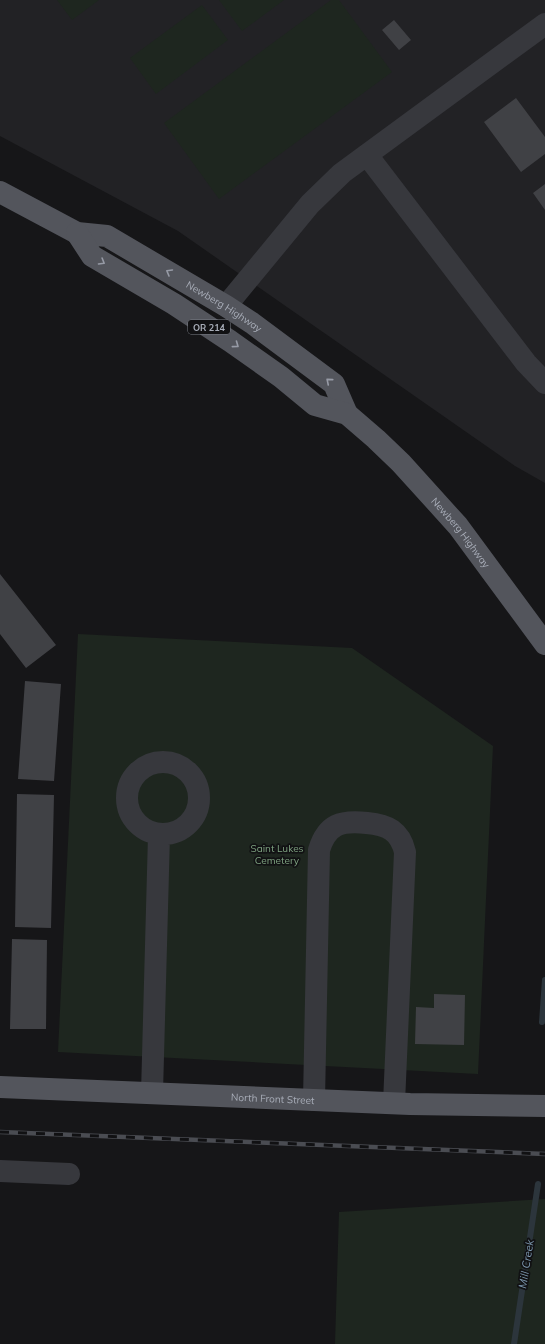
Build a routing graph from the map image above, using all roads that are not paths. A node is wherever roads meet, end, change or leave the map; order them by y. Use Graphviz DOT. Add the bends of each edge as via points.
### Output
graph roads {
  1 [pos="545,24"];
  2 [pos="367,155"];
  3 [pos="0,192"];
  4 [pos="77,233"];
  5 [pos="226,306"];
  6 [pos="545,383"];
  7 [pos="348,414"];
  8 [pos="545,644"];
  9 [pos="158,835"];
  10 [pos="0,1087"];
  11 [pos="152,1093"];
  12 [pos="314,1100"];
  13 [pos="394,1103"];
  14 [pos="545,1106"];
  15 [pos="0,1171"];
  16 [pos="69,1174"];
  1 -- 2 [label="street"];
  2 -- 5 [label="street" via="342,173 310,204"];
  2 -- 6 [label="street" via="526,363"];
  3 -- 4 [label="main road, Newberg Highway / OR 214"];
  5 -- 4 [label="main road, Newberg Highway / OR 214, one-way" via="107,236"];
  4 -- 7 [label="main road, Newberg Highway / OR 214, one-way" via="92,256 174,304 230,341 315,405"];
  7 -- 5 [label="main road, Newberg Highway / OR 214, one-way" via="334,384"];
  7 -- 8 [label="main road, Newberg Highway / OR 214" via="402,463 458,526"];
  9 -- 11 [label="street"];
  10 -- 11 [label="main road, North Front Street"];
  11 -- 12 [label="main road, North Front Street"];
  12 -- 13 [label="main road, North Front Street"];
  12 -- 13 [label="street" via="319,850 322,839 330,830 340,823 351,821 380,824 390,828 398,834 405,852"];
  13 -- 14 [label="main road, North Front Street"];
  15 -- 16 [label="street"];
}
